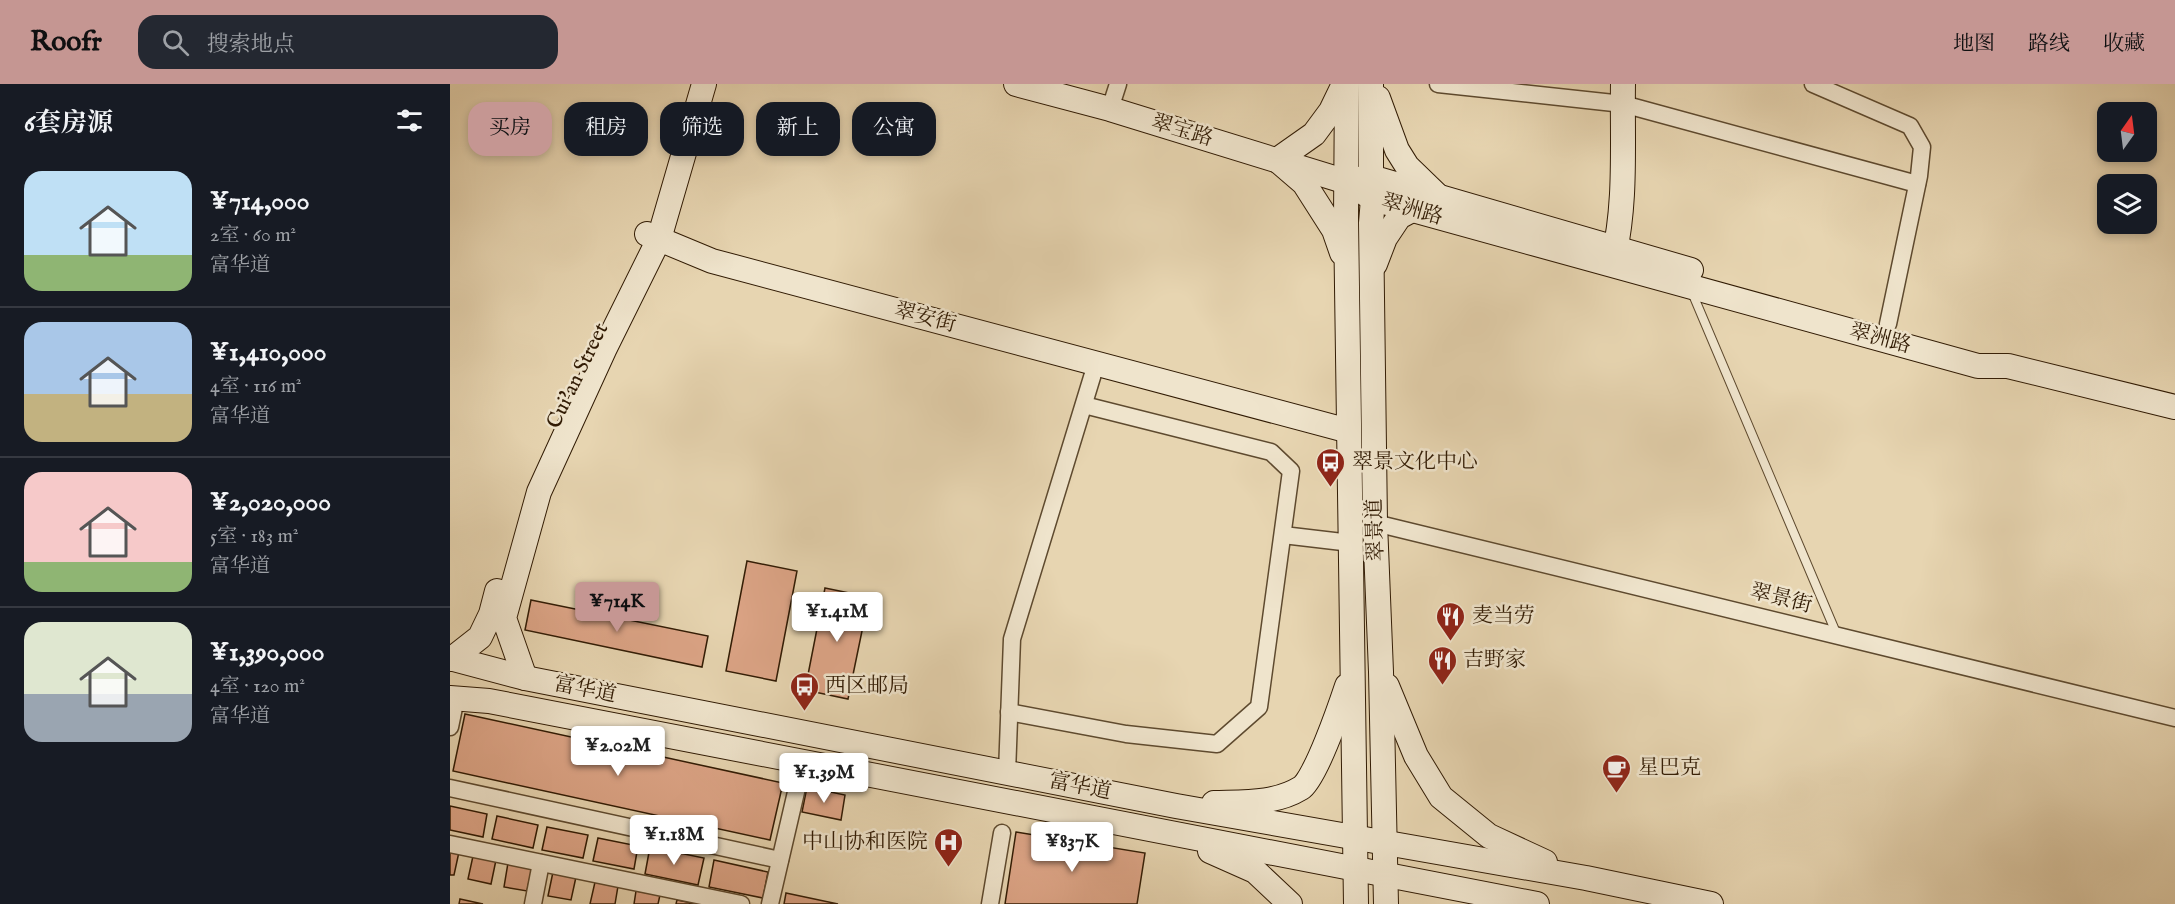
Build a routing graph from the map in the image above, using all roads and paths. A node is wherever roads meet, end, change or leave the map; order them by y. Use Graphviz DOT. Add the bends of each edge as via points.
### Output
graph roads {
  1 [pos="692,84"];
  2 [pos="704,84"];
  3 [pos="1016,84"];
  4 [pos="1118,84"];
  5 [pos="1346,84"];
  6 [pos="1372,84"];
  7 [pos="1438,84"];
  8 [pos="1825,86"];
  9 [pos="1623,94"];
  10 [pos="1110,109"];
  11 [pos="1277,159"];
  12 [pos="1347,182"];
  13 [pos="1917,184"];
  14 [pos="1372,188"];
  15 [pos="1438,196"];
  16 [pos="1621,196"];
  17 [pos="1411,210"];
  18 [pos="653,236"];
  19 [pos="1571,236"];
  20 [pos="1614,257"];
  21 [pos="1662,262"];
  22 [pos="1348,269"];
  23 [pos="1371,274"];
  24 [pos="1689,287"];
  25 [pos="1888,324"];
  26 [pos="1096,364"];
  27 [pos="2008,366"];
  28 [pos="1084,405"];
  29 [pos="2175,407"];
  30 [pos="1349,431"];
  31 [pos="1376,523"];
  32 [pos="1283,535"];
  33 [pos="1351,543"];
  34 [pos="1838,636"];
  35 [pos="451,659"];
  36 [pos="1353,670"];
  37 [pos="1382,672"];
  38 [pos="525,678"];
  39 [pos="453,698"];
  40 [pos="1009,712"];
  41 [pos="2175,718"];
  42 [pos="450,727"];
  43 [pos="803,762"];
  44 [pos="1007,773"];
  45 [pos="450,788"];
  46 [pos="1176,806"];
  47 [pos="1002,833"];
  48 [pos="1172,834"];
  49 [pos="1354,837"];
  50 [pos="1386,843"];
  51 [pos="450,844"];
  52 [pos="780,860"];
  53 [pos="541,862"];
  54 [pos="1354,869"];
  55 [pos="1386,876"];
  56 [pos="1586,878"];
  57 [pos="533,904"];
  58 [pos="741,904"];
  59 [pos="770,904"];
  60 [pos="990,904"];
  61 [pos="1290,904"];
  62 [pos="1356,904"];
  63 [pos="1386,904"];
  64 [pos="1537,904"];
  65 [pos="1712,904"];
  1 -- 18 [label="street, Cui'an Street"];
  2 -- 18 [label="street"];
  3 -- 10 [label="street, 翠宝路"];
  4 -- 10 [label="street"];
  5 -- 11 [label="street" via="1314,134"];
  5 -- 12 [label="street, 翠景道"];
  6 -- 14 [label="street, 翠景道"];
  6 -- 15 [label="street" via="1397,150 1407,166"];
  7 -- 9 [label="street"];
  8 -- 13 [label="street" via="1910,126 1922,147"];
  9 -- 13 [label="street"];
  9 -- 16 [label="street"];
  10 -- 11 [label="street, 翠宝路"];
  11 -- 12 [label="street, 翠宝路"];
  11 -- 22 [label="street" via="1304,183 1334,230"];
  12 -- 14 [label="street, 翠洲路"];
  12 -- 22 [label="street, 翠景道"];
  13 -- 25 [label="street"];
  14 -- 15 [label="street, 翠洲路"];
  14 -- 17 [label="street, 翠洲路"];
  14 -- 23 [label="street, 翠景道"];
  15 -- 17 [label="street"];
  15 -- 19 [label="street, 翠洲路"];
  16 -- 19 [label="street" via="1607,222 1593,233"];
  16 -- 20 [label="street"];
  16 -- 21 [label="street" via="1632,230"];
  17 -- 20 [label="street, 翠洲路"];
  17 -- 23 [label="street" via="1399,218 1385,238"];
  18 -- 26 [label="street, 翠安街" via="712,261"];
  18 -- 35 [label="street, Cui'an Street" via="524,487 491,614 480,637"];
  18 -- 38 [label="street, Cui'an Street" via="539,492 504,618"];
  19 -- 20 [label="street, 翠洲路"];
  20 -- 21 [label="street, 翠洲路"];
  20 -- 24 [label="street, 翠洲路"];
  21 -- 25 [label="street, 翠洲路"];
  22 -- 30 [label="street, 翠景道"];
  23 -- 31 [label="street, 翠景道"];
  24 -- 27 [label="street, 翠洲路" via="1978,366"];
  24 -- 34 [label="lane"];
  25 -- 27 [label="street, 翠洲路" via="1983,351"];
  26 -- 28 [label="street"];
  26 -- 30 [label="street, 翠安街"];
  27 -- 29 [label="street, 翠洲路"];
  28 -- 32 [label="street" via="1271,452 1291,471"];
  28 -- 40 [label="street" via="1012,639"];
  30 -- 33 [label="street, 翠景道"];
  31 -- 34 [label="street, 翠景街"];
  31 -- 37 [label="street, 翠景道"];
  32 -- 33 [label="street"];
  32 -- 40 [label="street" via="1259,707 1217,744 1126,734"];
  33 -- 36 [label="street, 翠景道"];
  34 -- 41 [label="street, 翠景街"];
  35 -- 38 [label="street, 富华道"];
  36 -- 46 [label="street" via="1327,741 1303,787 1271,800"];
  36 -- 49 [label="street, 翠景道"];
  37 -- 50 [label="street, 翠景道"];
  37 -- 56 [label="street" via="1416,756 1440,797 1489,836"];
  38 -- 44 [label="street, 富华道"];
  39 -- 42 [label="street"];
  39 -- 43 [label="street, 富华道" via="489,701"];
  40 -- 44 [label="street"];
  43 -- 48 [label="street, 富华道"];
  43 -- 52 [label="street"];
  44 -- 46 [label="street, 富华道"];
  45 -- 52 [label="street"];
  46 -- 49 [label="street, 富华道"];
  47 -- 60 [label="street"];
  48 -- 54 [label="street, 富华道"];
  48 -- 61 [label="street" via="1255,871"];
  49 -- 50 [label="street, 富华道"];
  49 -- 54 [label="street, 翠景道"];
  50 -- 55 [label="street, 翠景道"];
  50 -- 56 [label="street, 富华道"];
  51 -- 53 [label="street"];
  52 -- 59 [label="street"];
  53 -- 57 [label="street"];
  53 -- 58 [label="street"];
  54 -- 55 [label="street, 富华道"];
  54 -- 62 [label="street, 翠景道"];
  55 -- 63 [label="street, 翠景道"];
  55 -- 64 [label="street, 富华道"];
  56 -- 65 [label="street, 富华道"];
}
